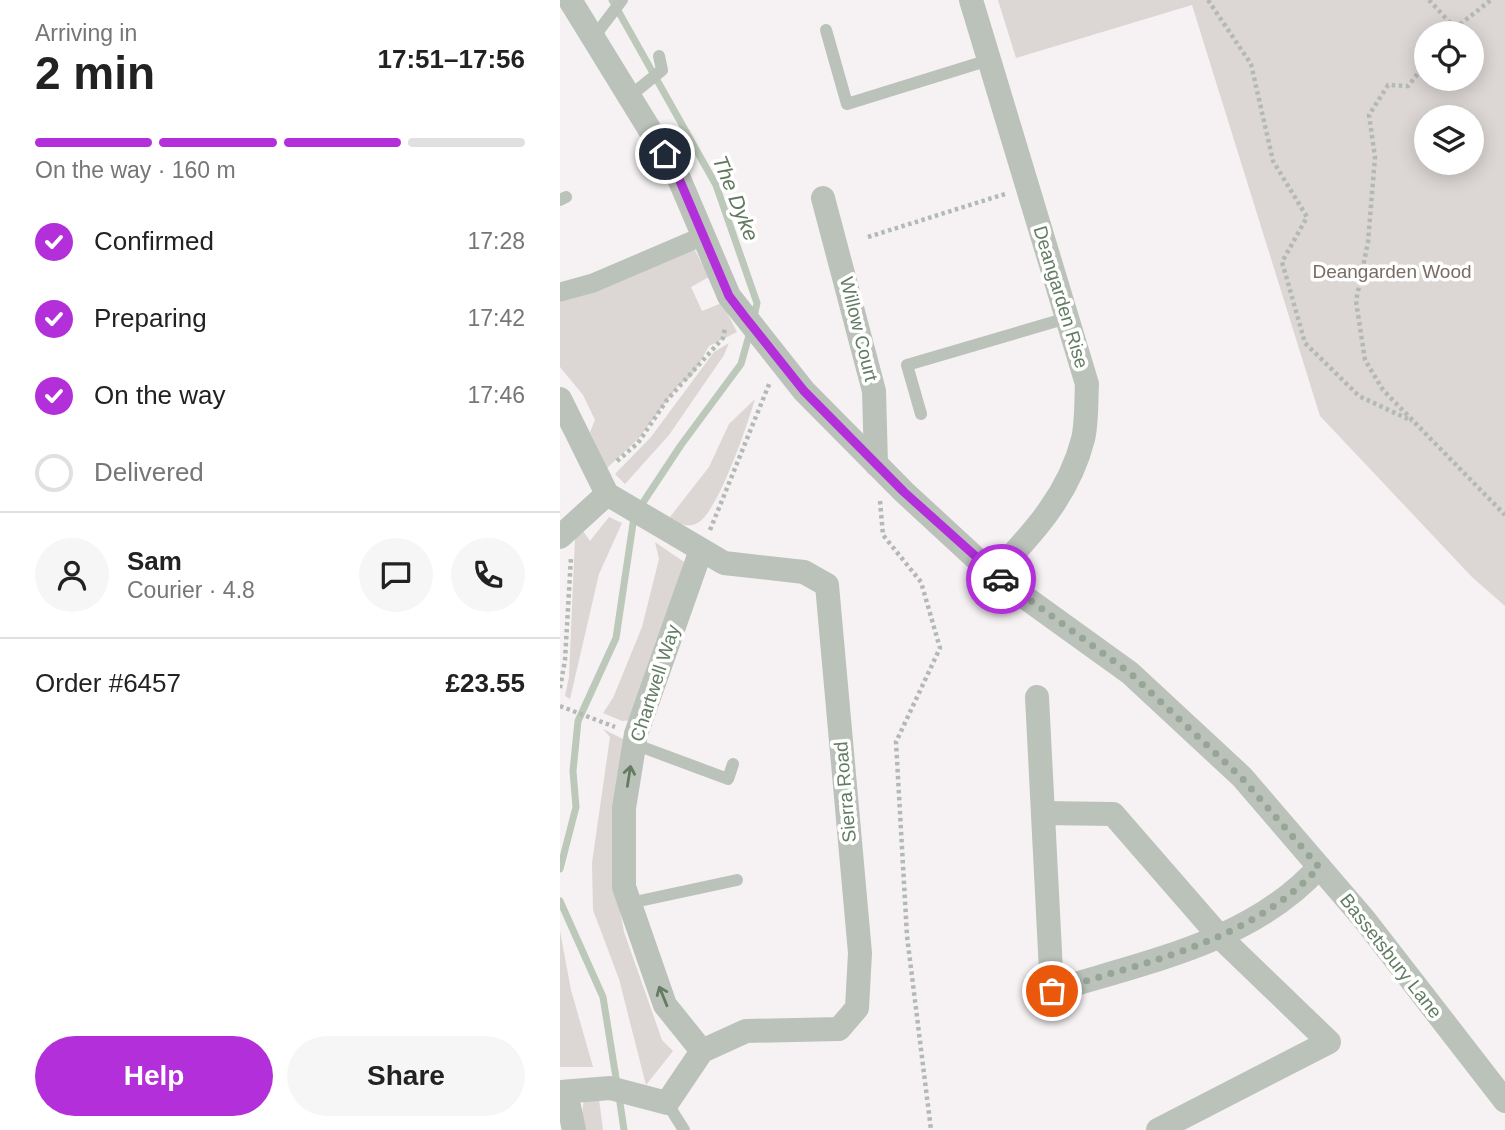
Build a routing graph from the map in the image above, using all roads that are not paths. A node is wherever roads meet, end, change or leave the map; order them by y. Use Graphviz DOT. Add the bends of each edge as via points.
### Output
graph roads {
  1 [pos="570,0"];
  2 [pos="971,0"];
  3 [pos="621,2"];
  4 [pos="826,30"];
  5 [pos="599,31"];
  6 [pos="659,56"];
  7 [pos="989,60"];
  8 [pos="638,89"];
  9 [pos="823,198"];
  10 [pos="703,236"];
  11 [pos="560,292"];
  12 [pos="1067,317"];
  13 [pos="560,399"];
  14 [pos="921,414"];
  15 [pos="876,464"];
  16 [pos="609,492"];
  17 [pos="567,532"];
  18 [pos="701,550"];
  19 [pos="994,575"];
  20 [pos="1037,697"];
  21 [pos="634,744"];
  22 [pos="733,764"];
  23 [pos="1043,813"];
  24 [pos="1319,867"];
  25 [pos="737,880"];
  26 [pos="630,903"];
  27 [pos="1220,937"];
  28 [pos="702,1051"];
  29 [pos="563,1092"];
  30 [pos="656,1100"];
  31 [pos="1505,1101"];
  32 [pos="574,1130"];
  33 [pos="684,1130"];
  34 [pos="1158,1130"];
  1 -- 5 [label="street, Bassetsbury Lane"];
  2 -- 7 [label="street, Deangarden Rise"];
  3 -- 5 [label="lane"];
  4 -- 7 [label="lane" via="847,104"];
  5 -- 8 [label="street, Bassetsbury Lane"];
  6 -- 8 [label="lane" via="662,70"];
  7 -- 12 [label="street, Deangarden Rise"];
  8 -- 10 [label="street, Bassetsbury Lane"];
  9 -- 15 [label="street, Willow Court" via="874,391"];
  10 -- 11 [label="street" via="593,283"];
  10 -- 15 [label="street, Bassetsbury Lane" via="732,300 804,391"];
  12 -- 14 [label="lane" via="907,365"];
  12 -- 19 [label="street, Deangarden Rise" via="1087,384 1084,437 1060,496"];
  13 -- 16 [label="street"];
  15 -- 19 [label="street, Bassetsbury Lane"];
  16 -- 17 [label="street"];
  16 -- 18 [label="street, Sierra Road"];
  18 -- 21 [label="street, Chartwell Way"];
  18 -- 28 [label="street, Sierra Road" via="724,563 804,572 827,585 860,953 857,1007 839,1029 746,1031"];
  19 -- 24 [label="street, Bassetsbury Lane" via="1130,673 1242,778"];
  20 -- 23 [label="street"];
  21 -- 22 [label="lane" via="728,779"];
  26 -- 21 [label="street, Chartwell Way, one-way" via="624,887 624,808"];
  23 -- 27 [label="street" via="1113,814"];
  23 -- 27 [label="street" via="1052,991"];
  24 -- 27 [label="street" via="1297,892"];
  24 -- 31 [label="street, Bassetsbury Lane"];
  25 -- 26 [label="lane"];
  28 -- 26 [label="street, Chartwell Way, one-way" via="665,1005"];
  27 -- 34 [label="street" via="1329,1042"];
  28 -- 30 [label="street"];
  29 -- 30 [label="street" via="610,1087"];
  29 -- 32 [label="street"];
  30 -- 33 [label="lane"];
}
